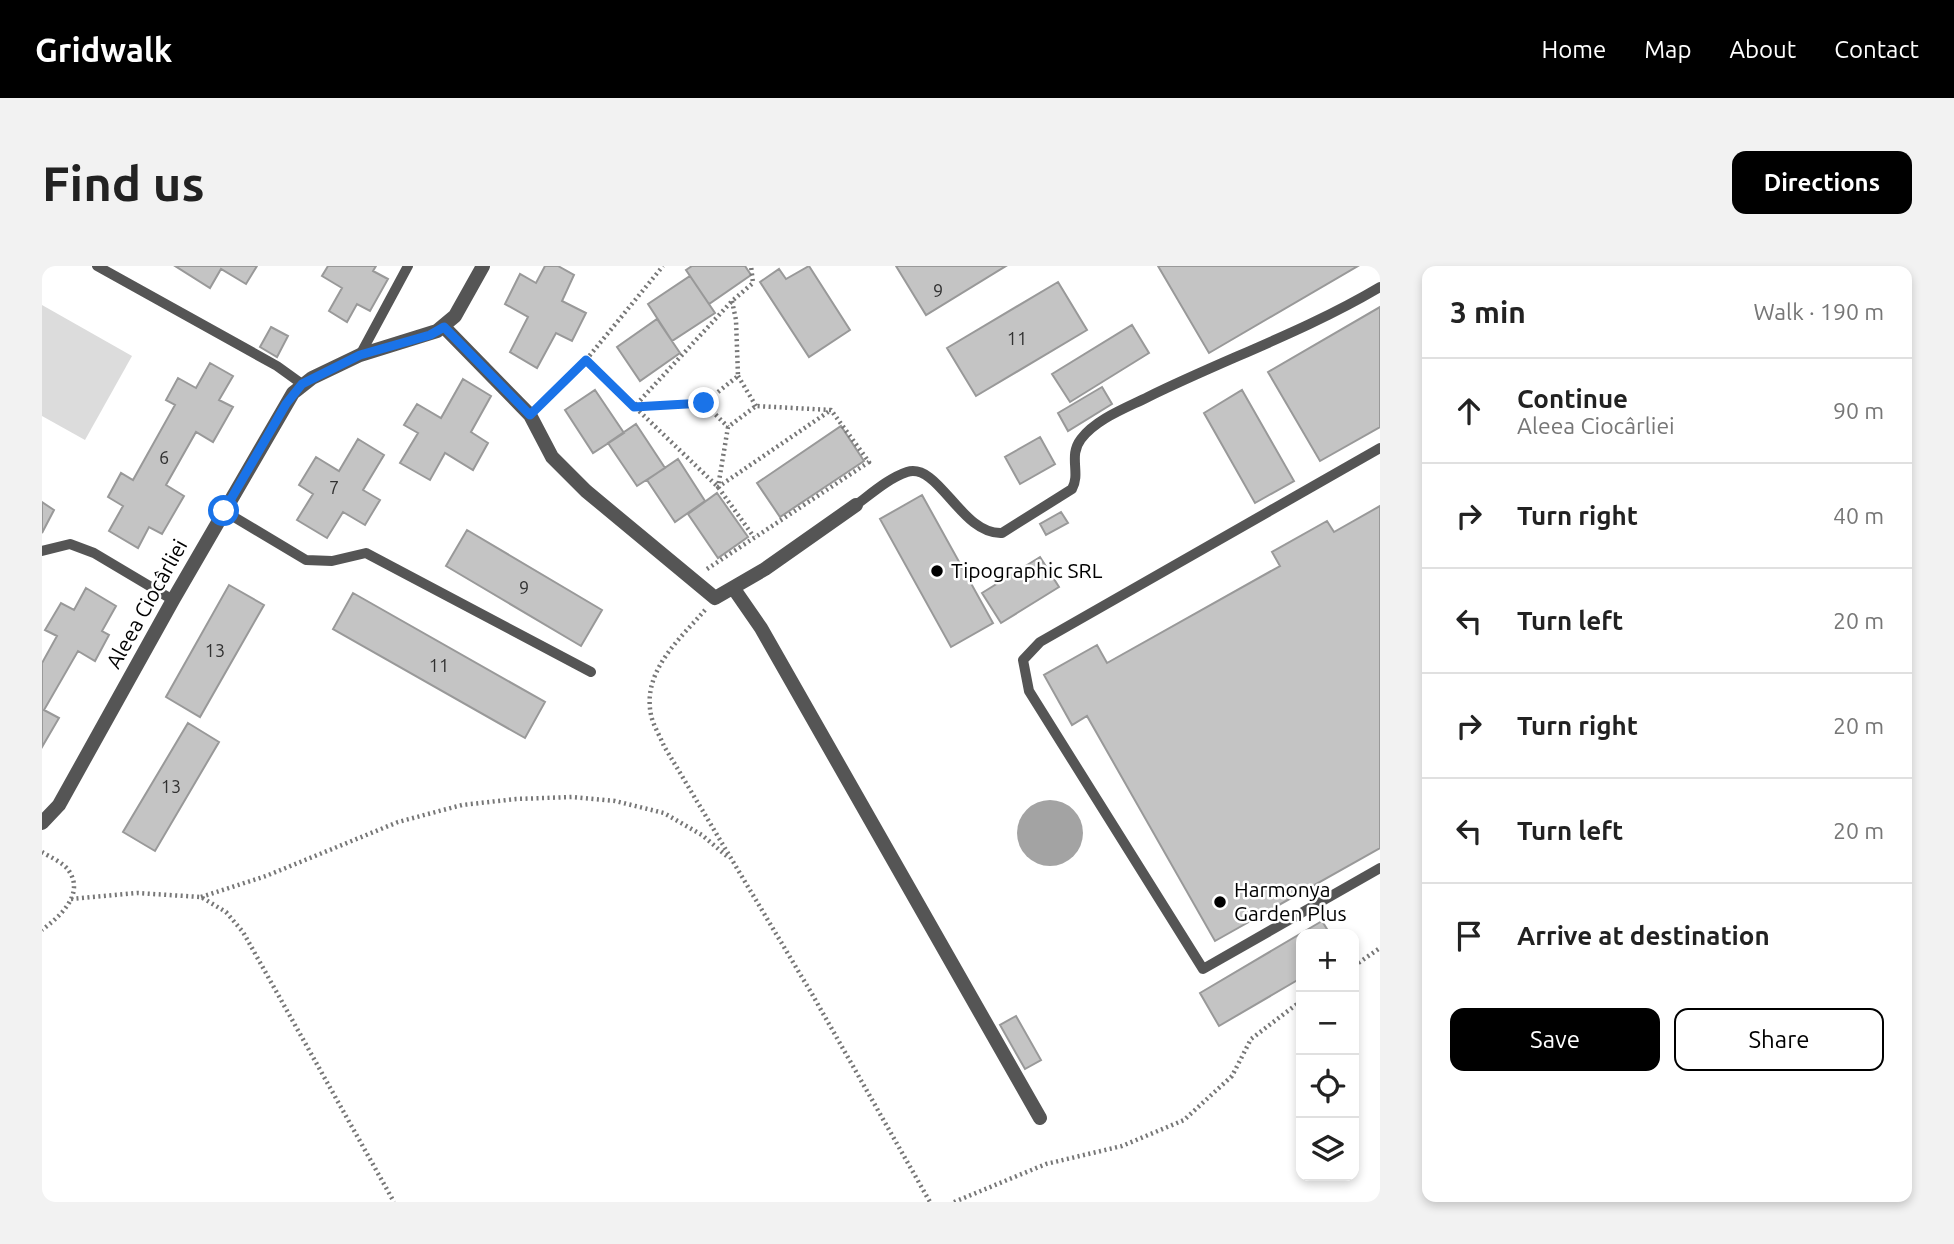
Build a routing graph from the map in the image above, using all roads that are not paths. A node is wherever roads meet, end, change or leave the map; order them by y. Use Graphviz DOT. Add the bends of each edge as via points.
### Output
graph roads {
  1 [pos="97,266"];
  2 [pos="408,266"];
  3 [pos="483,266"];
  4 [pos="1380,287"];
  5 [pos="444,327"];
  6 [pos="360,355"];
  7 [pos="302,384"];
  8 [pos="1380,448"];
  9 [pos="856,505"];
  10 [pos="224,511"];
  11 [pos="42,552"];
  12 [pos="734,589"];
  13 [pos="173,600"];
  14 [pos="591,672"];
  15 [pos="42,823"];
  16 [pos="1380,868"];
  17 [pos="1040,1118"];
  1 -- 7 [label="lane"];
  2 -- 6 [label="lane"];
  3 -- 5 [label="street" via="456,316"];
  4 -- 9 [label="lane" via="1343,309 1107,418 1076,446 1072,489 1002,533 989,534 968,519 932,479 918,471 896,478"];
  5 -- 6 [label="street, Aleea Ciocârliei"];
  5 -- 12 [label="street" via="530,415 552,457 586,491 715,598"];
  6 -- 7 [label="street, Aleea Ciocârliei"];
  7 -- 10 [label="street, Aleea Ciocârliei"];
  8 -- 16 [label="lane" via="1040,642 1023,660 1029,691 1203,969"];
  9 -- 12 [label="street"];
  10 -- 13 [label="street, Aleea Ciocârliei"];
  10 -- 14 [label="lane" via="306,560 332,561 366,553"];
  11 -- 13 [label="lane" via="70,544 94,552"];
  12 -- 17 [label="street" via="807,708"];
  13 -- 15 [label="street, Aleea Ciocârliei" via="59,805"];
}
